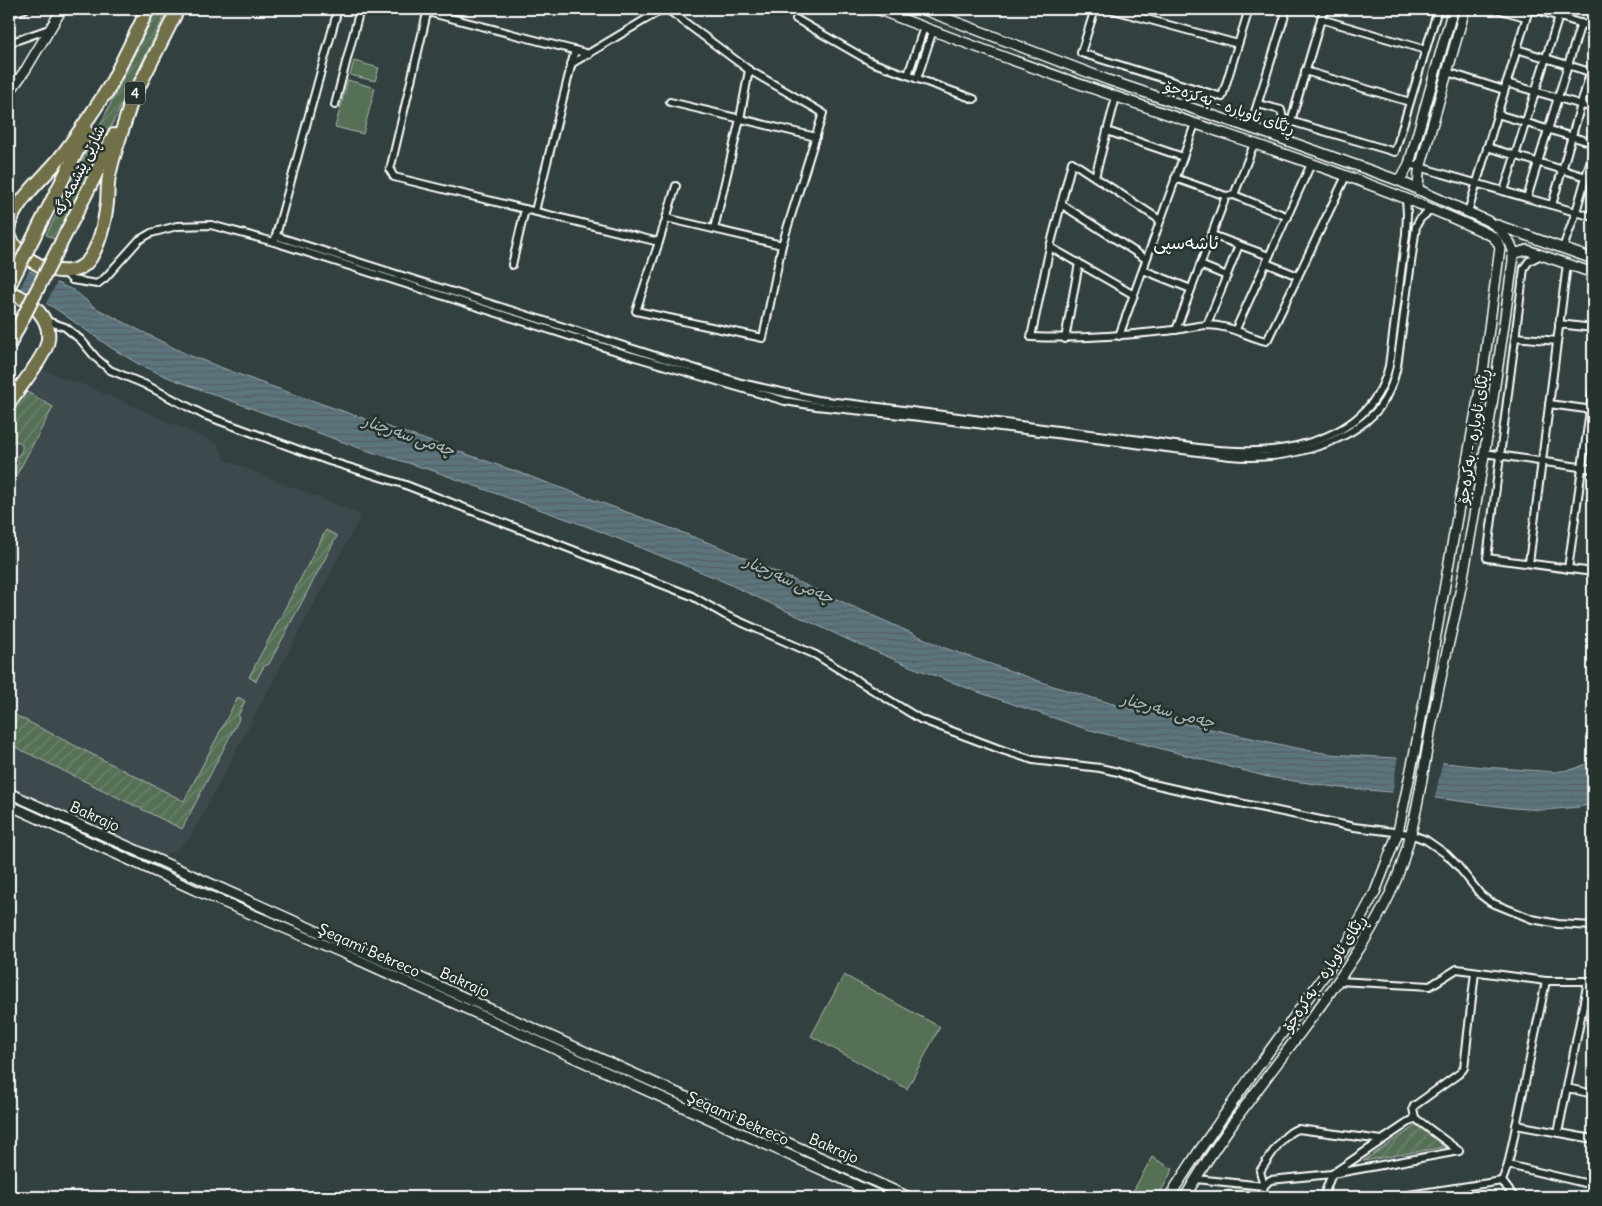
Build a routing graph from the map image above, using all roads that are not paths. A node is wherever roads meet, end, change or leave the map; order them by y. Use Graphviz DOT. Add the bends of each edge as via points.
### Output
graph roads {
  1 [pos="25,9"];
  2 [pos="62,9"];
  3 [pos="148,9"];
  4 [pos="178,9"];
  5 [pos="338,9"];
  6 [pos="360,9"];
  7 [pos="416,9"];
  8 [pos="663,9"];
  9 [pos="667,9"];
  10 [pos="877,9"];
  11 [pos="922,9"];
  12 [pos="1094,9"];
  13 [pos="1110,9"];
  14 [pos="1139,9"];
  15 [pos="1249,9"];
  16 [pos="1287,9"];
  17 [pos="1324,9"];
  18 [pos="1438,9"];
  19 [pos="1453,9"];
  20 [pos="1464,9"];
  21 [pos="1497,9"];
  22 [pos="1529,9"];
  23 [pos="1533,9"];
  24 [pos="428,10"];
  25 [pos="9,14"];
  26 [pos="1137,16"];
  27 [pos="1559,16"];
  28 [pos="1526,17"];
  29 [pos="796,19"];
  30 [pos="1320,19"];
  31 [pos="1581,23"];
  32 [pos="1593,27"];
  33 [pos="49,29"];
  34 [pos="928,29"];
  35 [pos="9,43"];
  36 [pos="1238,44"];
  37 [pos="1517,49"];
  38 [pos="574,50"];
  39 [pos="1426,50"];
  40 [pos="589,54"];
  41 [pos="1546,58"];
  42 [pos="571,64"];
  43 [pos="1593,64"];
  44 [pos="1568,65"];
  45 [pos="750,70"];
  46 [pos="1306,71"];
  47 [pos="1088,72"];
  48 [pos="1447,72"];
  49 [pos="1592,72"];
  50 [pos="908,75"];
  51 [pos="917,79"];
  52 [pos="1108,80"];
  53 [pos="1081,84"];
  54 [pos="109,87"];
  55 [pos="1505,87"];
  56 [pos="1102,92"];
  57 [pos="1536,92"];
  58 [pos="9,93"];
  59 [pos="1116,97"];
  60 [pos="974,98"];
  61 [pos="1558,98"];
  62 [pos="132,100"];
  63 [pos="670,102"];
  64 [pos="1410,102"];
  65 [pos="1258,104"];
  66 [pos="1581,104"];
  67 [pos="335,105"];
  68 [pos="1593,108"];
  69 [pos="1497,114"];
  70 [pos="740,119"];
  71 [pos="1283,119"];
  72 [pos="1291,121"];
  73 [pos="1526,123"];
  74 [pos="1195,124"];
  75 [pos="1250,128"];
  76 [pos="1548,130"];
  77 [pos="1107,131"];
  78 [pos="1277,136"];
  79 [pos="1572,137"];
  80 [pos="816,138"];
  81 [pos="1254,144"];
  82 [pos="1593,144"];
  83 [pos="1487,147"];
  84 [pos="1593,152"];
  85 [pos="1515,156"];
  86 [pos="1183,158"];
  87 [pos="1538,162"];
  88 [pos="1310,164"];
  89 [pos="1409,164"];
  90 [pos="1420,167"];
  91 [pos="1562,170"];
  92 [pos="1346,176"];
  93 [pos="1095,177"];
  94 [pos="1176,178"];
  95 [pos="1590,178"];
  96 [pos="1400,182"];
  97 [pos="1476,183"];
  98 [pos="676,186"];
  99 [pos="1418,190"];
  100 [pos="1504,191"];
  101 [pos="1391,192"];
  102 [pos="1234,195"];
  103 [pos="1226,196"];
  104 [pos="1406,198"];
  105 [pos="1527,198"];
  106 [pos="1061,204"];
  107 [pos="1552,205"];
  108 [pos="525,209"];
  109 [pos="1431,210"];
  110 [pos="535,211"];
  111 [pos="1468,212"];
  112 [pos="1576,212"];
  113 [pos="1288,217"];
  114 [pos="1593,217"];
  115 [pos="666,218"];
  116 [pos="1160,220"];
  117 [pos="1490,222"];
  118 [pos="714,229"];
  119 [pos="1212,235"];
  120 [pos="275,239"];
  121 [pos="659,242"];
  122 [pos="782,245"];
  123 [pos="1239,245"];
  124 [pos="1050,247"];
  125 [pos="1563,248"];
  126 [pos="1513,254"];
  127 [pos="1542,255"];
  128 [pos="1269,256"];
  129 [pos="1146,259"];
  130 [pos="1593,260"];
  131 [pos="1079,263"];
  132 [pos="1266,263"];
  133 [pos="1567,264"];
  134 [pos="512,265"];
  135 [pos="1200,265"];
  136 [pos="1143,270"];
  137 [pos="65,272"];
  138 [pos="1593,273"];
  139 [pos="1227,276"];
  140 [pos="1298,276"];
  141 [pos="9,286"];
  142 [pos="1191,289"];
  143 [pos="9,292"];
  144 [pos="1134,295"];
  145 [pos="44,320"];
  146 [pos="1560,324"];
  147 [pos="1207,325"];
  148 [pos="1593,328"];
  149 [pos="1236,329"];
  150 [pos="1176,330"];
  151 [pos="1119,336"];
  152 [pos="1515,337"];
  153 [pos="1065,339"];
  154 [pos="1557,341"];
  155 [pos="9,345"];
  156 [pos="1483,372"];
  157 [pos="1497,374"];
  158 [pos="1593,389"];
  159 [pos="9,402"];
  160 [pos="1549,404"];
  161 [pos="1592,410"];
  162 [pos="1484,453"];
  163 [pos="1500,455"];
  164 [pos="1542,461"];
  165 [pos="1582,467"];
  166 [pos="1593,469"];
  167 [pos="1529,563"];
  168 [pos="1568,569"];
  169 [pos="1593,572"];
  170 [pos="1419,730"];
  171 [pos="1430,732"];
  172 [pos="9,793"];
  173 [pos="9,805"];
  174 [pos="1398,832"];
  175 [pos="1410,834"];
  176 [pos="1593,926"];
  177 [pos="324,940"];
  178 [pos="1475,972"];
  179 [pos="1338,981"];
  180 [pos="1546,981"];
  181 [pos="1591,981"];
  182 [pos="1567,1088"];
  183 [pos="1593,1094"];
  184 [pos="1415,1118"];
  185 [pos="1516,1125"];
  186 [pos="1558,1133"];
  187 [pos="1382,1140"];
  188 [pos="1593,1140"];
  189 [pos="1508,1165"];
  190 [pos="1332,1174"];
  191 [pos="1196,1178"];
  192 [pos="1502,1181"];
  193 [pos="1593,1185"];
  194 [pos="1264,1186"];
  195 [pos="882,1197"];
  196 [pos="909,1197"];
  197 [pos="1169,1197"];
  198 [pos="1185,1197"];
  199 [pos="1261,1197"];
  200 [pos="1323,1197"];
  201 [pos="1395,1197"];
  202 [pos="1514,1197"];
  1 -- 25 [label="street"];
  2 -- 33 [label="main road"];
  3 -- 54 [label="highway, شاڕێی پێشمەرگە / 4"];
  4 -- 62 [label="highway, شاڕێی پێشمەرگە / 4"];
  5 -- 120 [label="street"];
  6 -- 67 [label="street"];
  7 -- 24 [label="street"];
  8 -- 40 [label="street"];
  9 -- 45 [label="street"];
  10 -- 34 [label="main road, ڕێگای ئاوبارە - بەکرەجۆ"];
  11 -- 47 [label="main road, ڕێگای ئاوبارە - بەکرەجۆ"];
  12 -- 36 [label="street" via="1081,53 1222,97"];
  13 -- 26 [label="street"];
  14 -- 26 [label="street"];
  15 -- 36 [label="street"];
  16 -- 65 [label="street"];
  17 -- 30 [label="street"];
  18 -- 39 [label="street"];
  19 -- 89 [label="main road"];
  20 -- 48 [label="main road"];
  21 -- 28 [label="street"];
  22 -- 28 [label="street"];
  23 -- 27 [label="street"];
  24 -- 38 [label="street"];
  24 -- 108 [label="street" via="390,170 394,177"];
  26 -- 36 [label="street"];
  27 -- 31 [label="street"];
  27 -- 41 [label="street"];
  28 -- 37 [label="street"];
  29 -- 50 [label="street" via="872,62"];
  30 -- 39 [label="street"];
  30 -- 46 [label="street"];
  31 -- 32 [label="street"];
  31 -- 44 [label="street"];
  33 -- 35 [label="street"];
  33 -- 58 [label="main road"];
  34 -- 50 [label="street"];
  34 -- 51 [label="street"];
  34 -- 53 [label="main road, ڕێگای ئاوبارە - بەکرەجۆ"];
  37 -- 41 [label="street"];
  37 -- 55 [label="street"];
  38 -- 40 [label="street"];
  38 -- 42 [label="street"];
  39 -- 64 [label="street"];
  40 -- 42 [label="street"];
  41 -- 44 [label="street"];
  41 -- 57 [label="street"];
  42 -- 110 [label="street"];
  43 -- 49 [label="street"];
  44 -- 49 [label="street"];
  44 -- 61 [label="street"];
  45 -- 70 [label="street"];
  45 -- 80 [label="street" via="823,113"];
  46 -- 64 [label="street"];
  46 -- 72 [label="street"];
  47 -- 52 [label="main road, ڕێگای ئاوبارە - بەکرەجۆ"];
  47 -- 53 [label="main road" via="1089,81"];
  48 -- 55 [label="street"];
  48 -- 90 [label="main road"];
  49 -- 66 [label="street"];
  50 -- 51 [label="street"];
  51 -- 60 [label="street"];
  52 -- 56 [label="main road" via="1098,85"];
  52 -- 75 [label="main road, ڕێگای ئاوبارە - بەکرەجۆ"];
  53 -- 56 [label="main road, ڕێگای ئاوبارە - بەکرەجۆ"];
  54 -- 137 [label="highway" via="64,152 23,200 10,225 9,234 18,249 46,267"];
  54 -- 141 [label="highway, شاڕێی پێشمەرگە / 4, bridge"];
  55 -- 57 [label="street"];
  55 -- 69 [label="street"];
  56 -- 59 [label="main road, ڕێگای ئاوبارە - بەکرەجۆ"];
  57 -- 61 [label="street"];
  57 -- 73 [label="street"];
  59 -- 74 [label="main road, ڕێگای ئاوبارە - بەکرەجۆ"];
  59 -- 77 [label="street"];
  61 -- 66 [label="street"];
  61 -- 76 [label="street"];
  62 -- 137 [label="highway" via="110,171 104,221 93,253 82,267"];
  62 -- 155 [label="highway, شاڕێی پێشمەرگە / 4, bridge"];
  63 -- 70 [label="street"];
  64 -- 72 [label="street" via="1396,152"];
  65 -- 71 [label="street" via="1281,110"];
  65 -- 75 [label="street"];
  66 -- 68 [label="street"];
  66 -- 79 [label="street"];
  69 -- 73 [label="street"];
  69 -- 83 [label="street"];
  70 -- 80 [label="street"];
  70 -- 118 [label="street"];
  71 -- 72 [label="street"];
  71 -- 78 [label="street"];
  73 -- 76 [label="street"];
  73 -- 85 [label="street"];
  74 -- 81 [label="main road, ڕێگای ئاوبارە - بەکرەجۆ"];
  74 -- 86 [label="street"];
  75 -- 78 [label="main road, ڕێگای ئاوبارە - بەکرەجۆ"];
  76 -- 79 [label="street"];
  76 -- 87 [label="street"];
  77 -- 86 [label="street"];
  77 -- 93 [label="street"];
  78 -- 96 [label="main road, ڕێگای ئاوبارە - بەکرەجۆ"];
  79 -- 82 [label="street"];
  79 -- 91 [label="street"];
  80 -- 122 [label="street"];
  81 -- 88 [label="main road, ڕێگای ئاوبارە - بەکرەجۆ"];
  81 -- 102 [label="street"];
  83 -- 85 [label="street"];
  83 -- 97 [label="street"];
  84 -- 95 [label="street"];
  85 -- 87 [label="street"];
  85 -- 100 [label="street"];
  86 -- 94 [label="street"];
  87 -- 91 [label="street"];
  87 -- 105 [label="street"];
  88 -- 92 [label="main road, ڕێگای ئاوبارە - بەکرەجۆ"];
  88 -- 113 [label="street"];
  89 -- 90 [label="street"];
  89 -- 96 [label="main road"];
  90 -- 97 [label="street"];
  90 -- 99 [label="main road"];
  91 -- 95 [label="street"];
  91 -- 107 [label="street"];
  92 -- 101 [label="main road, ڕێگای ئاوبارە - بەکرەجۆ"];
  92 -- 140 [label="street"];
  93 -- 106 [label="street" via="1072,162"];
  93 -- 116 [label="street"];
  94 -- 103 [label="street"];
  94 -- 116 [label="street"];
  95 -- 112 [label="street"];
  96 -- 99 [label="main road, ڕێگای ئاوبارە - بەکرەجۆ"];
  96 -- 101 [label="main road" via="1398,192"];
  97 -- 100 [label="street"];
  97 -- 111 [label="street"];
  98 -- 115 [label="street"];
  99 -- 111 [label="main road, ڕێگای ئاوبارە - بەکرەجۆ"];
  100 -- 105 [label="street"];
  101 -- 104 [label="main road, ڕێگای ئاوبارە - بەکرەجۆ"];
  102 -- 103 [label="street"];
  102 -- 113 [label="street"];
  103 -- 119 [label="street"];
  104 -- 109 [label="main road, ڕێگای ئاوبارە - بەکرەجۆ"];
  104 -- 120 [label="street" via="1406,234 1389,366 1375,399 1360,417 1336,432 1289,448 1253,452 785,394"];
  105 -- 107 [label="street"];
  106 -- 124 [label="street"];
  106 -- 129 [label="street"];
  107 -- 112 [label="street"];
  108 -- 110 [label="street"];
  108 -- 134 [label="street"];
  109 -- 120 [label="street" via="1416,226 1397,366 1383,402 1364,422 1324,443 1290,454 1253,457 826,408 785,400 632,356"];
  109 -- 156 [label="main road, ڕێگای ئاوبارە - بەکرەجۆ" via="1492,236 1500,248"];
  110 -- 121 [label="street"];
  111 -- 117 [label="main road, ڕێگای ئاوبارە - بەکرەجۆ"];
  112 -- 114 [label="street"];
  112 -- 125 [label="street"];
  113 -- 128 [label="street"];
  115 -- 118 [label="street"];
  115 -- 121 [label="street"];
  116 -- 129 [label="street"];
  117 -- 125 [label="main road"];
  117 -- 126 [label="main road, ڕێگای ئاوبارە - بەکرەجۆ" via="1508,240"];
  118 -- 122 [label="street"];
  119 -- 123 [label="street"];
  119 -- 135 [label="street"];
  120 -- 137 [label="street" via="211,226 177,226 158,230 139,240 97,284 72,280"];
  121 -- 122 [label="street" via="636,311 763,338"];
  123 -- 128 [label="street"];
  123 -- 139 [label="street"];
  124 -- 131 [label="street"];
  124 -- 153 [label="street" via="1031,337"];
  125 -- 130 [label="main road"];
  126 -- 127 [label="main road" via="1527,250"];
  126 -- 157 [label="main road, ڕێگای ئاوبارە - بەکرەجۆ"];
  127 -- 133 [label="main road"];
  127 -- 152 [label="street" via="1529,261 1524,268"];
  128 -- 132 [label="street"];
  129 -- 136 [label="street"];
  131 -- 144 [label="street"];
  131 -- 153 [label="street"];
  132 -- 140 [label="street"];
  132 -- 149 [label="street"];
  133 -- 138 [label="main road"];
  133 -- 146 [label="street"];
  135 -- 139 [label="street"];
  135 -- 142 [label="street"];
  136 -- 142 [label="street"];
  136 -- 144 [label="street"];
  139 -- 147 [label="street"];
  140 -- 149 [label="street" via="1268,340"];
  142 -- 150 [label="street"];
  143 -- 145 [label="highway" via="29,303"];
  144 -- 151 [label="street"];
  145 -- 159 [label="highway" via="48,332 45,348"];
  145 -- 174 [label="street" via="64,327 110,370 204,415 403,484 692,596 726,615 816,654 920,719 975,740 1033,760 1100,768 1196,794 1354,827"];
  146 -- 148 [label="street"];
  146 -- 154 [label="street"];
  147 -- 149 [label="street"];
  147 -- 150 [label="street"];
  150 -- 151 [label="street"];
  151 -- 153 [label="street"];
  152 -- 154 [label="street"];
  152 -- 163 [label="street"];
  154 -- 160 [label="street"];
  156 -- 157 [label="main road"];
  156 -- 170 [label="main road, ڕێگای ئاوبارە - بەکرەجۆ"];
  157 -- 162 [label="main road, ڕێگای ئاوبارە - بەکرەجۆ"];
  158 -- 161 [label="street"];
  160 -- 161 [label="street"];
  160 -- 164 [label="street"];
  161 -- 165 [label="street"];
  162 -- 163 [label="street"];
  162 -- 171 [label="main road, ڕێگای ئاوبارە - بەکرەجۆ" via="1461,585"];
  163 -- 164 [label="street"];
  163 -- 167 [label="street" via="1487,558"];
  164 -- 165 [label="street"];
  164 -- 167 [label="street"];
  165 -- 166 [label="street"];
  165 -- 168 [label="street"];
  167 -- 168 [label="street"];
  168 -- 169 [label="street"];
  170 -- 171 [label="main road"];
  170 -- 174 [label="main road, ڕێگای ئاوبارە - بەکرەجۆ"];
  171 -- 175 [label="main road, ڕێگای ئاوبارە - بەکرەجۆ"];
  172 -- 177 [label="main road, Bakrajo"];
  173 -- 177 [label="main road, Şeqamî Bekreco" via="195,890"];
  174 -- 175 [label="street"];
  174 -- 197 [label="main road, ڕێگای ئاوبارە - بەکرەجۆ" via="1375,892 1347,944"];
  175 -- 176 [label="street" via="1426,840 1446,854 1490,902 1532,919"];
  175 -- 179 [label="main road, ڕێگای ئاوبارە - بەکرەجۆ" via="1390,895"];
  177 -- 195 [label="main road, Şeqamî Bekreco"];
  177 -- 196 [label="main road, Bakrajo"];
  178 -- 179 [label="street" via="1453,970 1430,986"];
  178 -- 180 [label="street"];
  178 -- 184 [label="street" via="1464,1068 1414,1106"];
  179 -- 191 [label="main road, ڕێگای ئاوبارە - بەکرەجۆ"];
  180 -- 181 [label="street"];
  180 -- 185 [label="street"];
  181 -- 182 [label="street"];
  182 -- 183 [label="street"];
  182 -- 186 [label="street"];
  184 -- 187 [label="street"];
  184 -- 190 [label="street" via="1459,1151"];
  185 -- 186 [label="street"];
  185 -- 189 [label="street"];
  186 -- 188 [label="street"];
  187 -- 190 [label="street"];
  187 -- 194 [label="street" via="1294,1130 1260,1171"];
  189 -- 192 [label="street"];
  189 -- 193 [label="street"];
  190 -- 194 [label="street" via="1270,1180"];
  190 -- 200 [label="street"];
  191 -- 194 [label="street"];
  191 -- 198 [label="main road, ڕێگای ئاوبارە - بەکرەجۆ"];
  192 -- 201 [label="street"];
  192 -- 202 [label="street"];
  194 -- 199 [label="street"];
}
